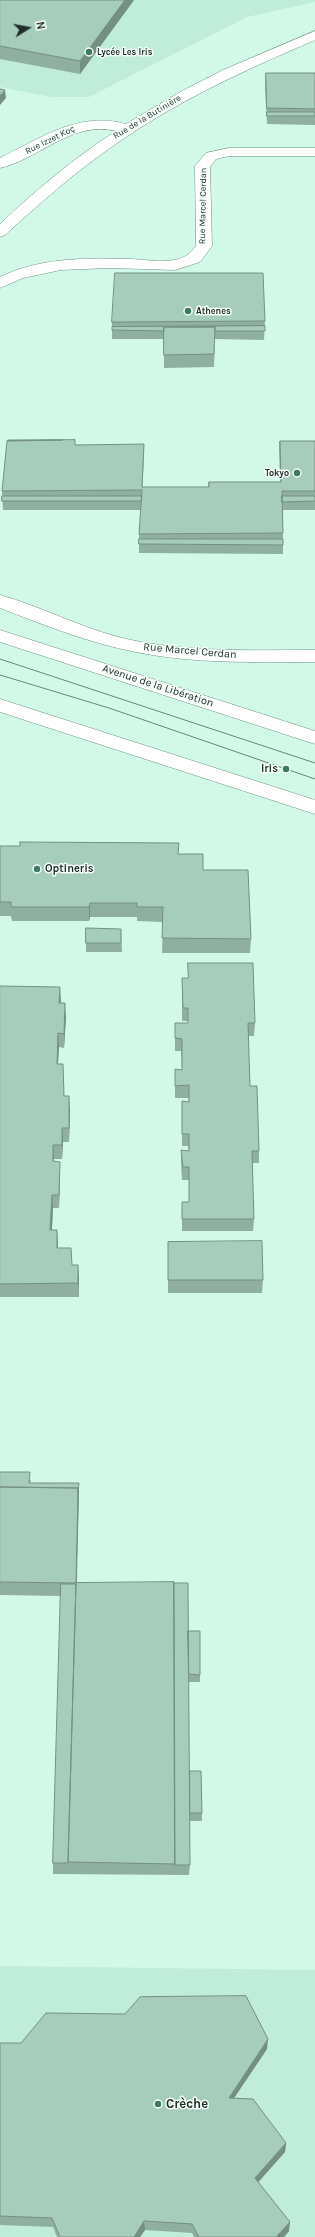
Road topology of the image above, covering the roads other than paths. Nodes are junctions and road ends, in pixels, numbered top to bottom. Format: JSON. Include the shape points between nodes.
{"nodes":[{"id":1,"x":315,"y":35,"type":"edge"},
{"id":2,"x":126,"y":129,"type":"junction"},
{"id":3,"x":315,"y":152,"type":"edge"},
{"id":4,"x":0,"y":164,"type":"edge"},
{"id":5,"x":0,"y":232,"type":"edge"},
{"id":6,"x":0,"y":283,"type":"edge"},
{"id":7,"x":0,"y":601,"type":"edge"},
{"id":8,"x":0,"y":636,"type":"edge"},
{"id":9,"x":315,"y":656,"type":"edge"},
{"id":10,"x":0,"y":705,"type":"edge"},
{"id":11,"x":315,"y":738,"type":"edge"},
{"id":12,"x":315,"y":807,"type":"edge"}],
"edges":[{"from":1,"to":2,"type":"street","name":"Rue de la Butinière","via":[[205,84]]},
{"from":2,"to":4,"type":"street","name":"Rue Izzet Koç","via":[[111,124],[88,124]]},
{"from":2,"to":5,"type":"street","name":"Rue de la Butinière","via":[[72,166]]},
{"from":3,"to":6,"type":"street","name":"Rue Marcel Cerdan","via":[[229,152],[211,156],[202,166],[204,246],[194,259],[175,265],[40,267],[12,275]]},
{"from":7,"to":9,"type":"street","name":"Rue Marcel Cerdan","via":[[50,621],[116,642],[156,650],[248,656]]},
{"from":8,"to":11,"type":"street","name":"Avenue de la Libération"},
{"from":10,"to":12,"type":"street"}]}
